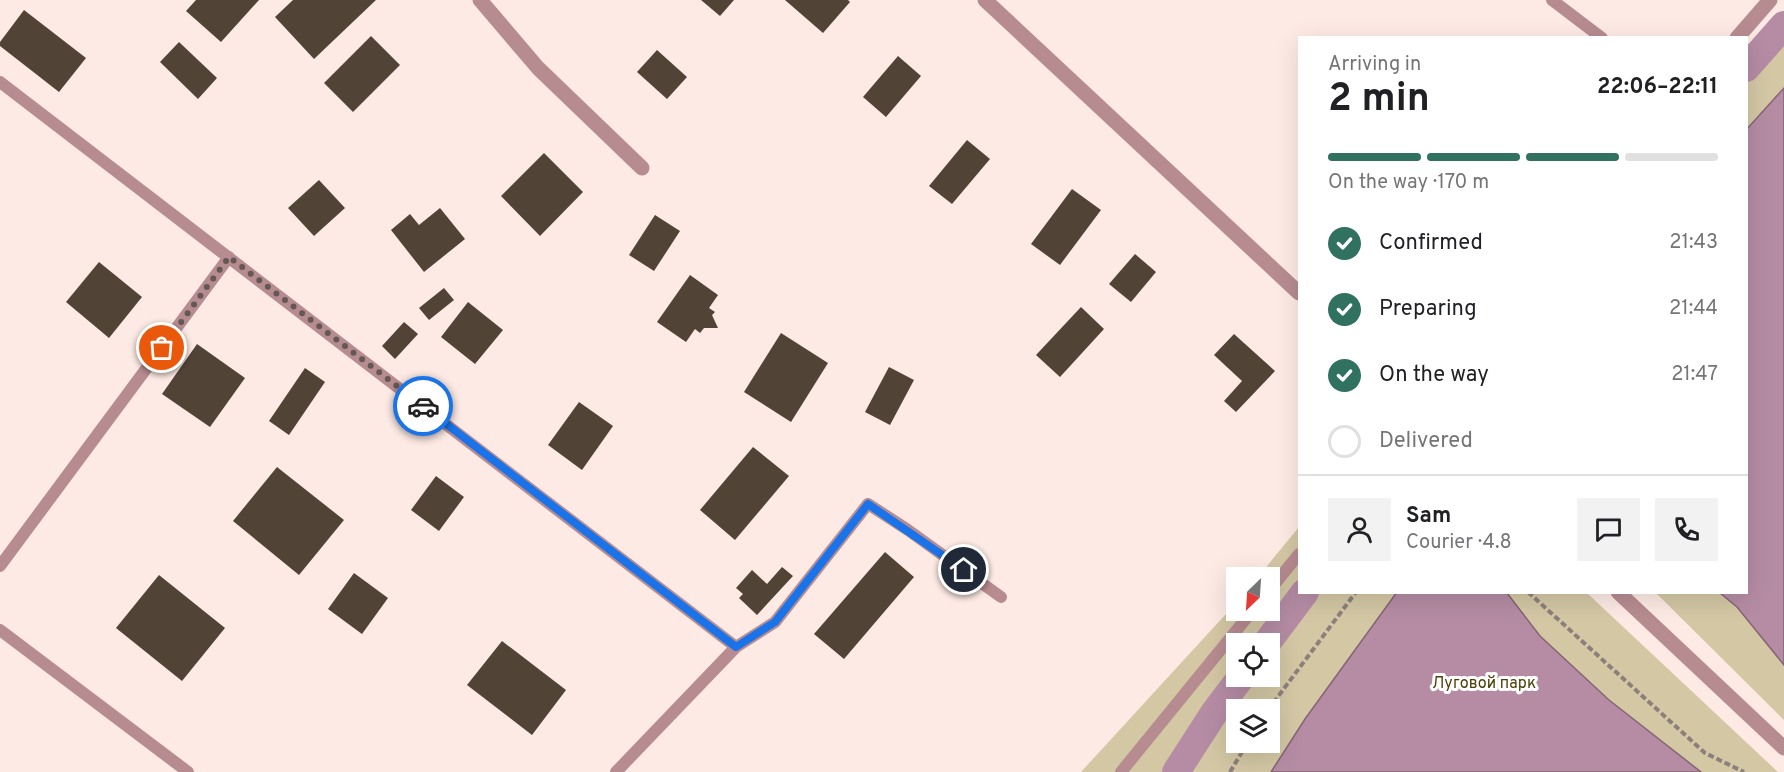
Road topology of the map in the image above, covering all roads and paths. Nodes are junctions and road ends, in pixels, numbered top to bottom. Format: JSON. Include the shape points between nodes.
{"nodes":[{"id":1,"x":480,"y":0,"type":"edge"},
{"id":2,"x":985,"y":0,"type":"edge"},
{"id":3,"x":1552,"y":0,"type":"edge"},
{"id":4,"x":1770,"y":0,"type":"edge"},
{"id":5,"x":1599,"y":36,"type":"edge"},
{"id":6,"x":1739,"y":36,"type":"edge"},
{"id":7,"x":0,"y":82,"type":"edge"},
{"id":8,"x":642,"y":168,"type":"dead end"},
{"id":9,"x":229,"y":257,"type":"junction"},
{"id":10,"x":1298,"y":292,"type":"edge"},
{"id":11,"x":1298,"y":555,"type":"edge"},
{"id":12,"x":0,"y":566,"type":"edge"},
{"id":13,"x":1280,"y":577,"type":"edge"},
{"id":14,"x":1355,"y":594,"type":"edge"},
{"id":15,"x":1530,"y":594,"type":"edge"},
{"id":16,"x":1620,"y":594,"type":"edge"},
{"id":17,"x":1001,"y":597,"type":"dead end"},
{"id":18,"x":1244,"y":621,"type":"edge"},
{"id":19,"x":0,"y":630,"type":"edge"},
{"id":20,"x":736,"y":647,"type":"junction"},
{"id":21,"x":1277,"y":699,"type":"edge"},
{"id":22,"x":1784,"y":748,"type":"edge"},
{"id":23,"x":1241,"y":753,"type":"edge"},
{"id":24,"x":188,"y":772,"type":"edge"},
{"id":25,"x":616,"y":772,"type":"edge"},
{"id":26,"x":1122,"y":772,"type":"edge"},
{"id":27,"x":1230,"y":772,"type":"edge"},
{"id":28,"x":1744,"y":772,"type":"edge"}],
"edges":[{"from":1,"to":8,"type":"street","via":[[538,68]]},
{"from":2,"to":10,"type":"street"},
{"from":3,"to":5,"type":"lane"},
{"from":4,"to":6,"type":"street"},
{"from":7,"to":9,"type":"lane"},
{"from":9,"to":12,"type":"lane"},
{"from":9,"to":20,"type":"lane"},
{"from":11,"to":13,"type":"lane"},
{"from":14,"to":21,"type":"path"},
{"from":15,"to":28,"type":"path","via":[[1705,753]]},
{"from":16,"to":22,"type":"street"},
{"from":17,"to":20,"type":"lane","via":[[868,504],[775,622]]},
{"from":18,"to":26,"type":"lane"},
{"from":19,"to":24,"type":"lane"},
{"from":20,"to":25,"type":"lane"},
{"from":23,"to":27,"type":"path"}]}
